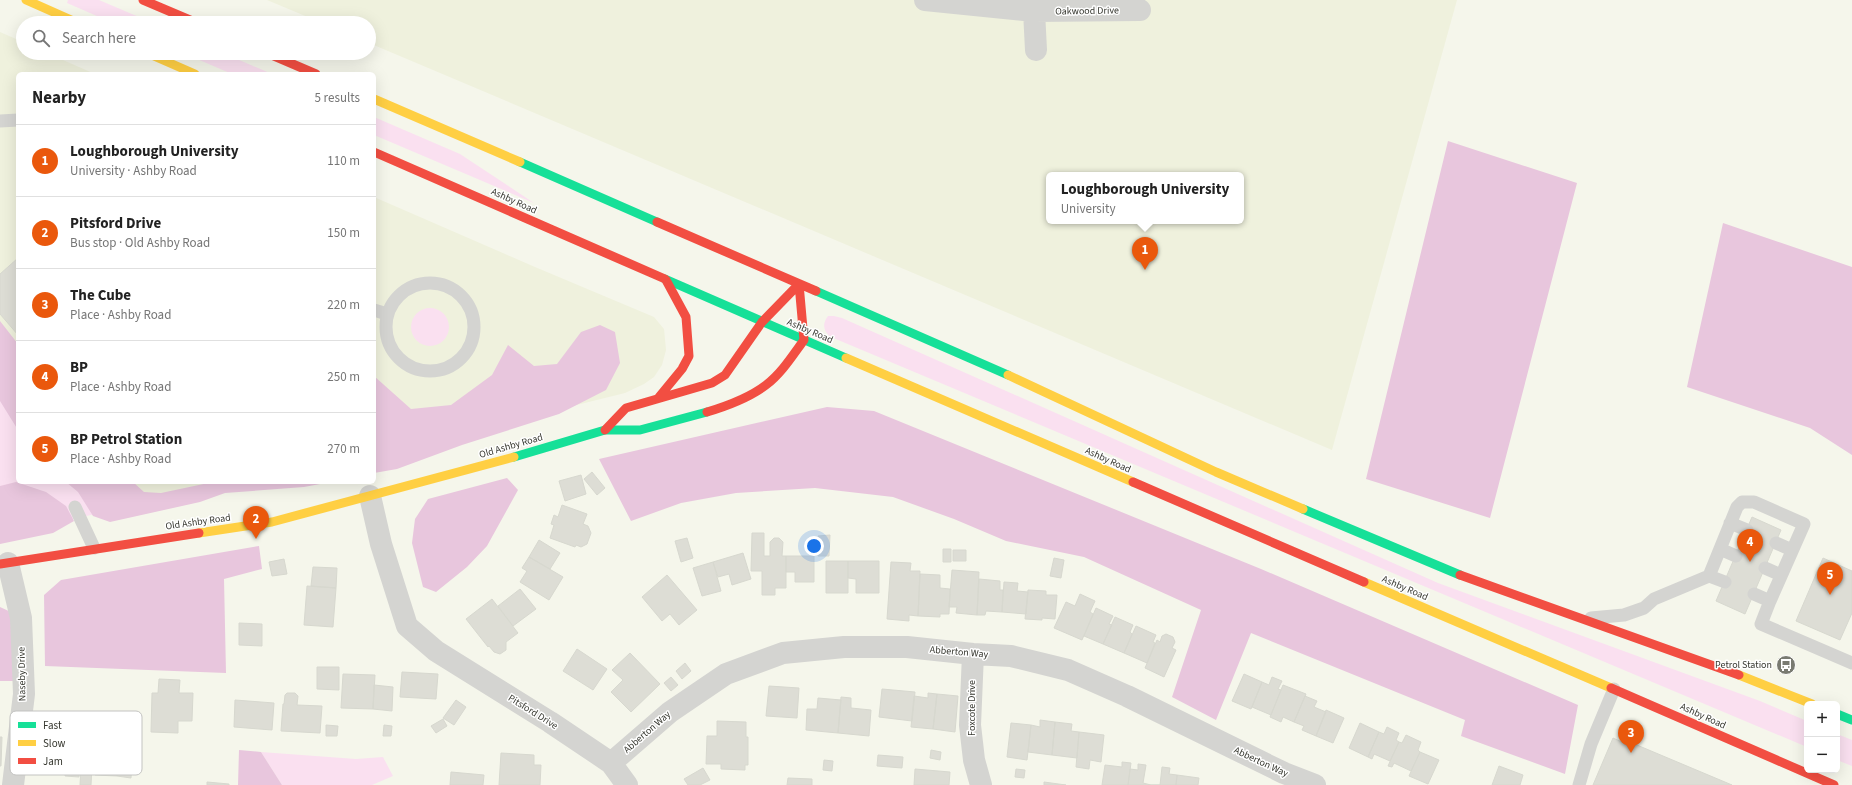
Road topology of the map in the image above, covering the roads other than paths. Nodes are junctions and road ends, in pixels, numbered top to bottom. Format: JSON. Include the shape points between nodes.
{"nodes":[{"id":1,"x":26,"y":0,"type":"edge"},
{"id":2,"x":143,"y":0,"type":"edge"},
{"id":3,"x":925,"y":0,"type":"edge"},
{"id":4,"x":1140,"y":10,"type":"dead end"},
{"id":5,"x":1034,"y":12,"type":"junction"},
{"id":6,"x":62,"y":16,"type":"edge"},
{"id":7,"x":181,"y":16,"type":"edge"},
{"id":8,"x":1036,"y":50,"type":"dead end"},
{"id":9,"x":163,"y":60,"type":"edge"},
{"id":10,"x":283,"y":60,"type":"edge"},
{"id":11,"x":190,"y":72,"type":"edge"},
{"id":12,"x":311,"y":72,"type":"edge"},
{"id":13,"x":376,"y":100,"type":"edge"},
{"id":14,"x":16,"y":120,"type":"edge"},
{"id":15,"x":0,"y":121,"type":"edge"},
{"id":16,"x":376,"y":153,"type":"edge"},
{"id":17,"x":666,"y":280,"type":"junction"},
{"id":18,"x":799,"y":284,"type":"junction"},
{"id":19,"x":376,"y":311,"type":"edge"},
{"id":20,"x":387,"y":314,"type":"junction"},
{"id":21,"x":762,"y":322,"type":"junction"},
{"id":22,"x":804,"y":340,"type":"junction"},
{"id":23,"x":659,"y":397,"type":"junction"},
{"id":24,"x":605,"y":430,"type":"junction"},
{"id":25,"x":370,"y":496,"type":"junction"},
{"id":26,"x":75,"y":507,"type":"dead end"},
{"id":27,"x":1730,"y":523,"type":"junction"},
{"id":28,"x":1747,"y":530,"type":"dead end"},
{"id":29,"x":1776,"y":543,"type":"dead end"},
{"id":30,"x":94,"y":548,"type":"junction"},
{"id":31,"x":1720,"y":549,"type":"junction"},
{"id":32,"x":1792,"y":550,"type":"junction"},
{"id":33,"x":1736,"y":556,"type":"dead end"},
{"id":34,"x":4,"y":564,"type":"edge"},
{"id":35,"x":1765,"y":568,"type":"dead end"},
{"id":36,"x":1781,"y":575,"type":"junction"},
{"id":37,"x":1709,"y":576,"type":"junction"},
{"id":38,"x":1724,"y":582,"type":"dead end"},
{"id":39,"x":1754,"y":594,"type":"dead end"},
{"id":40,"x":1770,"y":601,"type":"junction"},
{"id":41,"x":1586,"y":618,"type":"junction"},
{"id":42,"x":972,"y":654,"type":"junction"},
{"id":43,"x":1852,"y":663,"type":"edge"},
{"id":44,"x":1614,"y":689,"type":"junction"},
{"id":45,"x":1805,"y":701,"type":"edge"},
{"id":46,"x":22,"y":711,"type":"edge"},
{"id":47,"x":1840,"y":715,"type":"edge"},
{"id":48,"x":1852,"y":720,"type":"edge"},
{"id":49,"x":611,"y":763,"type":"junction"},
{"id":50,"x":14,"y":775,"type":"edge"},
{"id":51,"x":13,"y":785,"type":"edge"},
{"id":52,"x":627,"y":785,"type":"edge"},
{"id":53,"x":981,"y":785,"type":"edge"},
{"id":54,"x":1315,"y":785,"type":"edge"},
{"id":55,"x":1580,"y":785,"type":"edge"},
{"id":56,"x":1834,"y":785,"type":"edge"}],
"edges":[{"from":1,"to":6,"type":"main road"},
{"from":2,"to":7,"type":"main road"},
{"from":3,"to":5,"type":"street","name":"Oakwood Drive"},
{"from":4,"to":5,"type":"street","name":"Oakwood Drive"},
{"from":5,"to":8,"type":"street"},
{"from":9,"to":11,"type":"main road"},
{"from":10,"to":12,"type":"main road"},
{"from":13,"to":18,"type":"main road"},
{"from":14,"to":15,"type":"lane"},
{"from":16,"to":17,"type":"main road","name":"Ashby Road"},
{"from":17,"to":21,"type":"main road","name":"Ashby Road"},
{"from":17,"to":23,"type":"main road","via":[[686,317],[689,356],[682,369]]},
{"from":18,"to":21,"type":"main road","name":"Old Ashby Road"},
{"from":18,"to":22,"type":"main road"},
{"from":18,"to":41,"type":"main road","via":[[973,359],[1216,472],[1424,561]]},
{"from":19,"to":20,"type":"lane"},
{"from":20,"to":20,"type":"lane","via":[[390,347],[402,362],[420,370],[439,370],[453,365],[464,356],[473,338],[475,329],[471,310],[460,294],[443,284],[424,282],[406,290],[392,304]]},
{"from":21,"to":22,"type":"main road","name":"Ashby Road"},
{"from":21,"to":23,"type":"main road","name":"Old Ashby Road","via":[[725,375],[712,383]]},
{"from":22,"to":24,"type":"main road","name":"Old Ashby Road","via":[[766,385],[730,405],[640,430]]},
{"from":22,"to":44,"type":"main road","name":"Ashby Road"},
{"from":23,"to":24,"type":"main road","name":"Old Ashby Road","via":[[626,408]]},
{"from":24,"to":25,"type":"main road","name":"Old Ashby Road","via":[[471,470]]},
{"from":25,"to":30,"type":"main road","name":"Old Ashby Road","via":[[272,522]]},
{"from":25,"to":49,"type":"street","name":"Pitsford Drive","via":[[381,544],[407,626],[436,651]]},
{"from":26,"to":30,"type":"lane"},
{"from":27,"to":28,"type":"lane"},
{"from":27,"to":31,"type":"lane"},
{"from":27,"to":32,"type":"lane","via":[[1742,502],[1754,502],[1804,524]]},
{"from":29,"to":32,"type":"lane"},
{"from":30,"to":34,"type":"main road","name":"Old Ashby Road"},
{"from":31,"to":33,"type":"lane"},
{"from":31,"to":37,"type":"lane"},
{"from":32,"to":36,"type":"lane"},
{"from":34,"to":46,"type":"street","name":"Naseby Drive","via":[[21,618],[24,680]]},
{"from":35,"to":36,"type":"lane"},
{"from":36,"to":40,"type":"lane"},
{"from":37,"to":38,"type":"lane"},
{"from":37,"to":41,"type":"lane","via":[[1654,599],[1644,608],[1624,615]]},
{"from":39,"to":40,"type":"lane"},
{"from":40,"to":43,"type":"lane","via":[[1761,624]]},
{"from":41,"to":45,"type":"main road"},
{"from":42,"to":49,"type":"street","name":"Abberton Way","via":[[907,647],[844,647],[783,653],[726,674],[670,712]]},
{"from":42,"to":53,"type":"street","name":"Foxcote Drive","via":[[970,724],[974,760]]},
{"from":42,"to":54,"type":"street","name":"Abberton Way","via":[[1011,656],[1068,670],[1127,696],[1284,774]]},
{"from":44,"to":55,"type":"lane","via":[[1591,744]]},
{"from":44,"to":56,"type":"main road","name":"Ashby Road"},
{"from":47,"to":48,"type":"main road"},
{"from":49,"to":52,"type":"street","name":"Pitsford Drive"},
{"from":50,"to":51,"type":"street","name":"Naseby Drive"}]}
